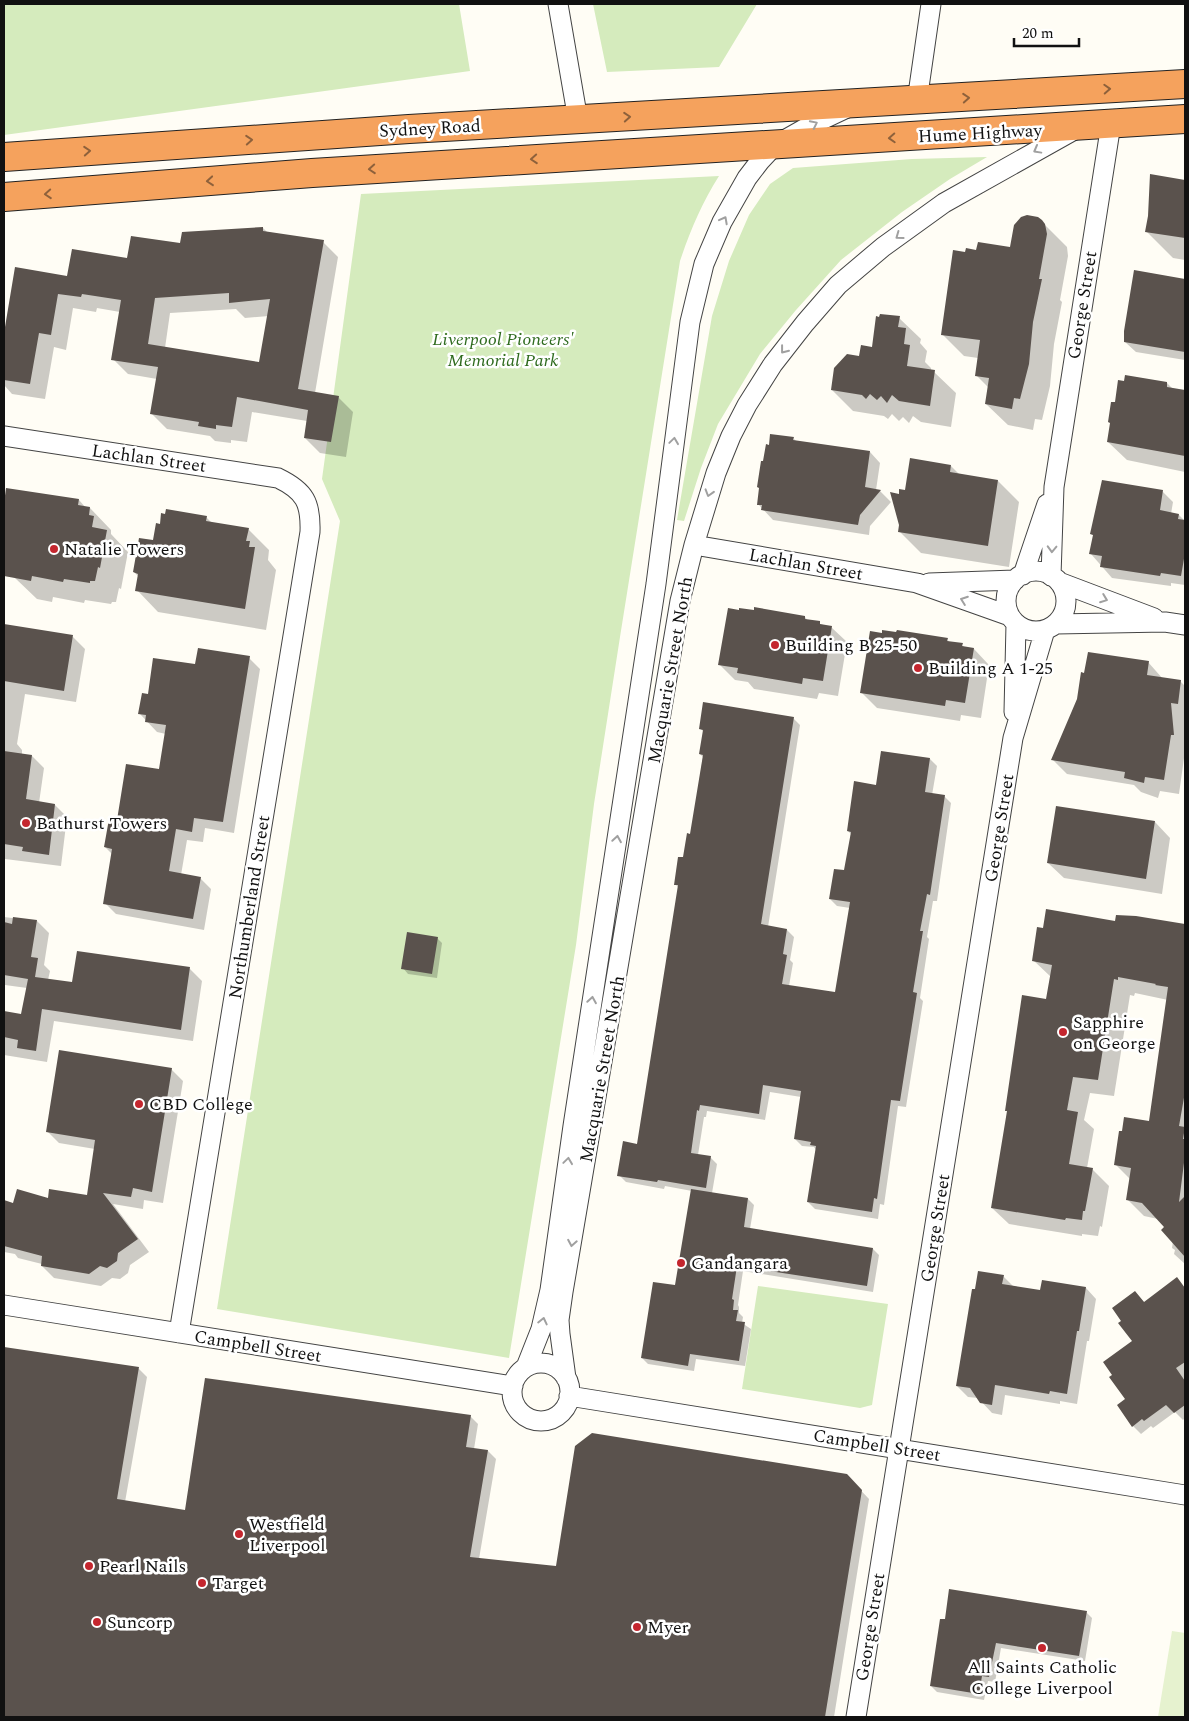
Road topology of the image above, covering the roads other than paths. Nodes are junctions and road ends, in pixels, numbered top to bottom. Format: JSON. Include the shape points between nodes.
{"nodes":[{"id":1,"x":558,"y":4,"type":"edge"},
{"id":2,"x":931,"y":4,"type":"edge"},
{"id":3,"x":1185,"y":84,"type":"edge"},
{"id":4,"x":917,"y":101,"type":"junction"},
{"id":5,"x":856,"y":104,"type":"junction"},
{"id":6,"x":1185,"y":119,"type":"edge"},
{"id":7,"x":578,"y":120,"type":"junction"},
{"id":8,"x":1111,"y":124,"type":"junction"},
{"id":9,"x":1079,"y":127,"type":"junction"},
{"id":10,"x":774,"y":146,"type":"junction"},
{"id":11,"x":582,"y":156,"type":"junction"},
{"id":12,"x":4,"y":157,"type":"edge"},
{"id":13,"x":4,"y":197,"type":"edge"},
{"id":14,"x":4,"y":436,"type":"edge"},
{"id":15,"x":293,"y":485,"type":"joint"},
{"id":16,"x":1054,"y":487,"type":"junction"},
{"id":17,"x":694,"y":545,"type":"junction"},
{"id":18,"x":1019,"y":578,"type":"junction"},
{"id":19,"x":1055,"y":579,"type":"junction"},
{"id":20,"x":918,"y":583,"type":"junction"},
{"id":21,"x":1013,"y":620,"type":"junction"},
{"id":22,"x":1165,"y":622,"type":"junction"},
{"id":23,"x":1185,"y":626,"type":"edge"},
{"id":24,"x":1050,"y":627,"type":"junction"},
{"id":25,"x":1013,"y":738,"type":"junction"},
{"id":26,"x":4,"y":1305,"type":"edge"},
{"id":27,"x":178,"y":1333,"type":"junction"},
{"id":28,"x":526,"y":1367,"type":"junction"},
{"id":29,"x":513,"y":1386,"type":"junction"},
{"id":30,"x":568,"y":1387,"type":"junction"},
{"id":31,"x":899,"y":1448,"type":"junction"},
{"id":32,"x":1185,"y":1495,"type":"edge"},
{"id":33,"x":856,"y":1717,"type":"edge"}],
"edges":[{"from":1,"to":7,"type":"street"},
{"from":2,"to":4,"type":"street"},
{"from":4,"to":3,"type":"highway","name":"Hume Highway","one_way":true},
{"from":4,"to":5,"type":"highway","name":"Hume Highway"},
{"from":7,"to":5,"type":"highway","name":"Sydney Road","one_way":true},
{"from":10,"to":5,"type":"street","name":"Macquarie Street North","one_way":true},
{"from":6,"to":8,"type":"highway","name":"Hume Highway"},
{"from":7,"to":11,"type":"highway"},
{"from":12,"to":7,"type":"highway","name":"Sydney Road","one_way":true},
{"from":8,"to":9,"type":"highway","name":"Hume Highway"},
{"from":8,"to":16,"type":"street","name":"George Street"},
{"from":9,"to":10,"type":"highway","name":"Hume Highway","one_way":true},
{"from":9,"to":17,"type":"street","name":"Macquarie Street North","one_way":true,"via":[[944,203],[883,247],[838,285],[773,364],[747,405],[716,473]]},
{"from":10,"to":11,"type":"highway","name":"Sydney Road"},
{"from":28,"to":10,"type":"street","name":"Macquarie Street North","one_way":true,"via":[[541,1330],[550,1290],[656,584],[690,322],[704,264],[722,222],[747,178]]},
{"from":11,"to":13,"type":"highway","name":"Sydney Road","one_way":true},
{"from":14,"to":15,"type":"street","name":"Lachlan Street","via":[[261,474]]},
{"from":15,"to":27,"type":"street","name":"Northumberland Street","via":[[304,498],[310,514],[310,532]]},
{"from":16,"to":18,"type":"street","name":"George Street"},
{"from":16,"to":19,"type":"street","name":"George Street","one_way":true},
{"from":17,"to":20,"type":"street","name":"Lachlan Street"},
{"from":17,"to":30,"type":"street","name":"Macquarie Street North","one_way":true,"via":[[680,601],[563,1292],[560,1334]]},
{"from":18,"to":19,"type":"street","via":[[1032,572],[1042,572]]},
{"from":18,"to":20,"type":"street","name":"Lachlan Street"},
{"from":18,"to":21,"type":"street","via":[[1006,597]]},
{"from":19,"to":22,"type":"street","one_way":true},
{"from":19,"to":24,"type":"street","via":[[1064,589],[1065,608],[1062,617]]},
{"from":21,"to":20,"type":"street","name":"Lachlan Street","one_way":true},
{"from":21,"to":24,"type":"street","via":[[1025,629],[1035,631]]},
{"from":21,"to":25,"type":"street","name":"George Street"},
{"from":22,"to":23,"type":"street"},
{"from":22,"to":24,"type":"street"},
{"from":24,"to":25,"type":"street","name":"George Street"},
{"from":25,"to":31,"type":"street","name":"George Street"},
{"from":26,"to":27,"type":"street","name":"Campbell Street"},
{"from":27,"to":29,"type":"street","name":"Campbell Street"},
{"from":28,"to":29,"type":"street","via":[[515,1378]]},
{"from":28,"to":30,"type":"street","name":"Campbell Street","via":[[544,1363],[553,1365],[560,1370]]},
{"from":29,"to":30,"type":"street","via":[[512,1395],[520,1411],[535,1420],[554,1418],[561,1412],[567,1404]]},
{"from":30,"to":31,"type":"street","name":"Campbell Street"},
{"from":31,"to":32,"type":"street","name":"Campbell Street"},
{"from":31,"to":33,"type":"street","name":"George Street"}]}
